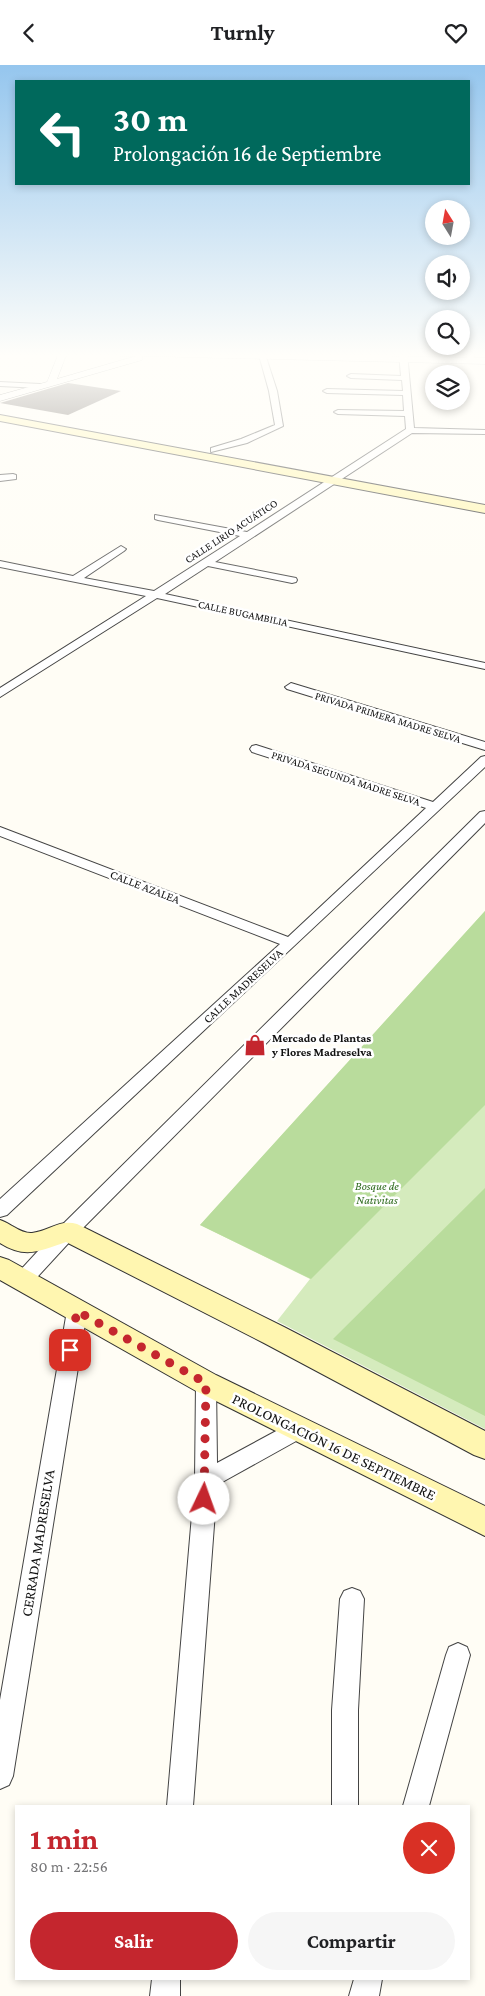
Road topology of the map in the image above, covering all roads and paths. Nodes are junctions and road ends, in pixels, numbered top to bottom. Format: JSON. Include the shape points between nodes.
{"nodes":[{"id":1,"x":139,"y":443,"type":"edge"},
{"id":2,"x":176,"y":443,"type":"edge"},
{"id":3,"x":237,"y":443,"type":"edge"},
{"id":4,"x":389,"y":443,"type":"edge"},
{"id":5,"x":214,"y":450,"type":"junction"},
{"id":6,"x":13,"y":477,"type":"dead end"},
{"id":7,"x":335,"y":477,"type":"junction"},
{"id":8,"x":0,"y":478,"type":"edge"},
{"id":9,"x":485,"y":500,"type":"edge"},
{"id":10,"x":485,"y":509,"type":"edge"},
{"id":11,"x":158,"y":517,"type":"dead end"},
{"id":12,"x":249,"y":535,"type":"junction"},
{"id":13,"x":121,"y":549,"type":"dead end"},
{"id":14,"x":206,"y":563,"type":"junction"},
{"id":15,"x":0,"y":564,"type":"edge"},
{"id":16,"x":75,"y":579,"type":"junction"},
{"id":17,"x":292,"y":580,"type":"dead end"},
{"id":18,"x":156,"y":595,"type":"junction"},
{"id":19,"x":483,"y":663,"type":"edge"},
{"id":20,"x":290,"y":687,"type":"dead end"},
{"id":21,"x":0,"y":693,"type":"edge"},
{"id":22,"x":485,"y":746,"type":"edge"},
{"id":23,"x":256,"y":749,"type":"dead end"},
{"id":24,"x":485,"y":760,"type":"edge"},
{"id":25,"x":436,"y":807,"type":"junction"},
{"id":26,"x":485,"y":815,"type":"edge"},
{"id":27,"x":0,"y":831,"type":"edge"},
{"id":28,"x":290,"y":943,"type":"junction"},
{"id":29,"x":0,"y":1210,"type":"edge"},
{"id":30,"x":0,"y":1230,"type":"edge"},
{"id":31,"x":68,"y":1231,"type":"junction"},
{"id":32,"x":11,"y":1274,"type":"edge"},
{"id":33,"x":77,"y":1311,"type":"junction"},
{"id":34,"x":206,"y":1383,"type":"junction"},
{"id":35,"x":299,"y":1429,"type":"junction"},
{"id":36,"x":485,"y":1446,"type":"edge"},
{"id":37,"x":206,"y":1480,"type":"junction"},
{"id":38,"x":485,"y":1522,"type":"edge"},
{"id":39,"x":352,"y":1599,"type":"dead end"},
{"id":40,"x":458,"y":1655,"type":"dead end"},
{"id":41,"x":0,"y":1776,"type":"edge"},
{"id":42,"x":180,"y":1805,"type":"edge"},
{"id":43,"x":345,"y":1805,"type":"edge"},
{"id":44,"x":416,"y":1805,"type":"edge"},
{"id":45,"x":166,"y":1980,"type":"edge"},
{"id":46,"x":368,"y":1980,"type":"edge"},
{"id":47,"x":165,"y":1996,"type":"edge"},
{"id":48,"x":364,"y":1996,"type":"edge"}],
"edges":[{"from":1,"to":7,"type":"main road"},
{"from":2,"to":5,"type":"main road"},
{"from":3,"to":5,"type":"street"},
{"from":4,"to":7,"type":"street","name":"CALLE LIRIO ACUÁTICO"},
{"from":5,"to":7,"type":"main road"},
{"from":6,"to":8,"type":"street"},
{"from":7,"to":9,"type":"main road"},
{"from":7,"to":10,"type":"main road"},
{"from":7,"to":12,"type":"street","name":"CALLE LIRIO ACUÁTICO"},
{"from":11,"to":12,"type":"street"},
{"from":12,"to":14,"type":"street","name":"CALLE LIRIO ACUÁTICO"},
{"from":13,"to":16,"type":"street"},
{"from":14,"to":17,"type":"street"},
{"from":14,"to":18,"type":"street","name":"CALLE LIRIO ACUÁTICO"},
{"from":15,"to":16,"type":"street","name":"CALLE BUGAMBILIA"},
{"from":16,"to":18,"type":"street","name":"CALLE BUGAMBILIA"},
{"from":18,"to":19,"type":"street","name":"CALLE BUGAMBILIA"},
{"from":18,"to":21,"type":"street","name":"CALLE LIRIO ACUÁTICO"},
{"from":20,"to":22,"type":"street","name":"PRIVADA PRIMERA MADRE SELVA"},
{"from":23,"to":25,"type":"street","name":"PRIVADA SEGUNDA MADRE SELVA"},
{"from":24,"to":25,"type":"street","name":"CALLE MADRESELVA"},
{"from":25,"to":28,"type":"street","name":"CALLE MADRESELVA"},
{"from":26,"to":31,"type":"street"},
{"from":27,"to":28,"type":"street","name":"CALLE AZALEA"},
{"from":28,"to":29,"type":"street","name":"CALLE MADRESELVA"},
{"from":30,"to":31,"type":"main road","via":[[19,1243],[33,1243]]},
{"from":31,"to":32,"type":"street"},
{"from":31,"to":36,"type":"main road"},
{"from":32,"to":33,"type":"main road","name":"PROLONGACIÓN 16 DE SEPTIEMBRE"},
{"from":33,"to":34,"type":"main road","name":"PROLONGACIÓN 16 DE SEPTIEMBRE"},
{"from":33,"to":41,"type":"street","name":"CERRADA MADRESELVA"},
{"from":34,"to":35,"type":"main road","name":"PROLONGACIÓN 16 DE SEPTIEMBRE"},
{"from":34,"to":37,"type":"street"},
{"from":35,"to":37,"type":"street"},
{"from":35,"to":38,"type":"main road","name":"PROLONGACIÓN 16 DE SEPTIEMBRE"},
{"from":37,"to":42,"type":"street"},
{"from":39,"to":43,"type":"street"},
{"from":40,"to":44,"type":"street"},
{"from":45,"to":47,"type":"street"},
{"from":46,"to":48,"type":"street"}]}
